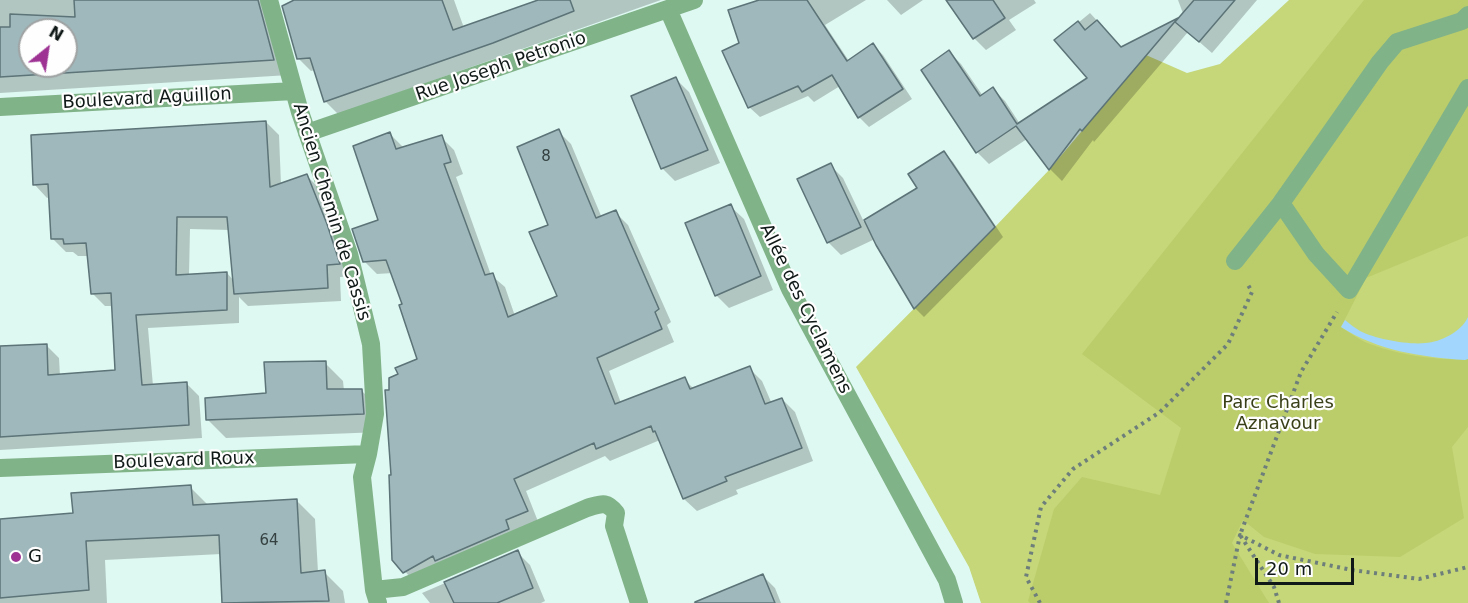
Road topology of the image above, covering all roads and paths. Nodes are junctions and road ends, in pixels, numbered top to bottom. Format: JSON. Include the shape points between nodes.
{"nodes":[{"id":1,"x":269,"y":0,"type":"edge"},
{"id":2,"x":694,"y":0,"type":"edge"},
{"id":3,"x":668,"y":9,"type":"junction"},
{"id":4,"x":1468,"y":15,"type":"edge"},
{"id":5,"x":1468,"y":88,"type":"edge"},
{"id":6,"x":294,"y":91,"type":"junction"},
{"id":7,"x":0,"y":107,"type":"edge"},
{"id":8,"x":307,"y":133,"type":"junction"},
{"id":9,"x":1281,"y":203,"type":"junction"},
{"id":10,"x":1235,"y":261,"type":"joint"},
{"id":11,"x":1349,"y":290,"type":"junction"},
{"id":12,"x":368,"y":454,"type":"junction"},
{"id":13,"x":0,"y":468,"type":"edge"},
{"id":14,"x":1240,"y":535,"type":"junction"},
{"id":15,"x":1468,"y":567,"type":"edge"},
{"id":16,"x":376,"y":597,"type":"edge"},
{"id":17,"x":639,"y":603,"type":"edge"},
{"id":18,"x":954,"y":603,"type":"edge"},
{"id":19,"x":1040,"y":603,"type":"edge"},
{"id":20,"x":1226,"y":603,"type":"edge"},
{"id":21,"x":1279,"y":603,"type":"edge"}],
"edges":[{"from":1,"to":6,"type":"street","name":"Ancien Chemin de Cassis"},
{"from":2,"to":3,"type":"street","name":"Rue Joseph Petronio"},
{"from":3,"to":8,"type":"street","name":"Rue Joseph Petronio"},
{"from":3,"to":18,"type":"street","name":"Allée des Cyclamens","via":[[790,289],[946,580]]},
{"from":4,"to":9,"type":"street","via":[[1462,21],[1397,42]]},
{"from":5,"to":11,"type":"street"},
{"from":6,"to":7,"type":"street","name":"Boulevard Aguillon"},
{"from":6,"to":8,"type":"street","name":"Ancien Chemin de Cassis"},
{"from":8,"to":12,"type":"street","name":"Ancien Chemin de Cassis","via":[[349,255],[371,344],[375,414]]},
{"from":9,"to":10,"type":"street"},
{"from":9,"to":11,"type":"street","via":[[1316,254]]},
{"from":10,"to":19,"type":"path","via":[[1252,292],[1228,344],[1160,412],[1073,469],[1041,507],[1026,578]]},
{"from":11,"to":14,"type":"path","via":[[1301,372]]},
{"from":12,"to":13,"type":"street","name":"Boulevard Roux"},
{"from":12,"to":16,"type":"street","name":"Ancien Chemin de Cassis","via":[[362,477]]},
{"from":14,"to":15,"type":"path","via":[[1279,555],[1352,570],[1419,579]]},
{"from":14,"to":20,"type":"path"},
{"from":14,"to":21,"type":"path","via":[[1274,587]]},
{"from":16,"to":17,"type":"street","via":[[603,503],[611,505],[616,513],[614,526]]}]}
